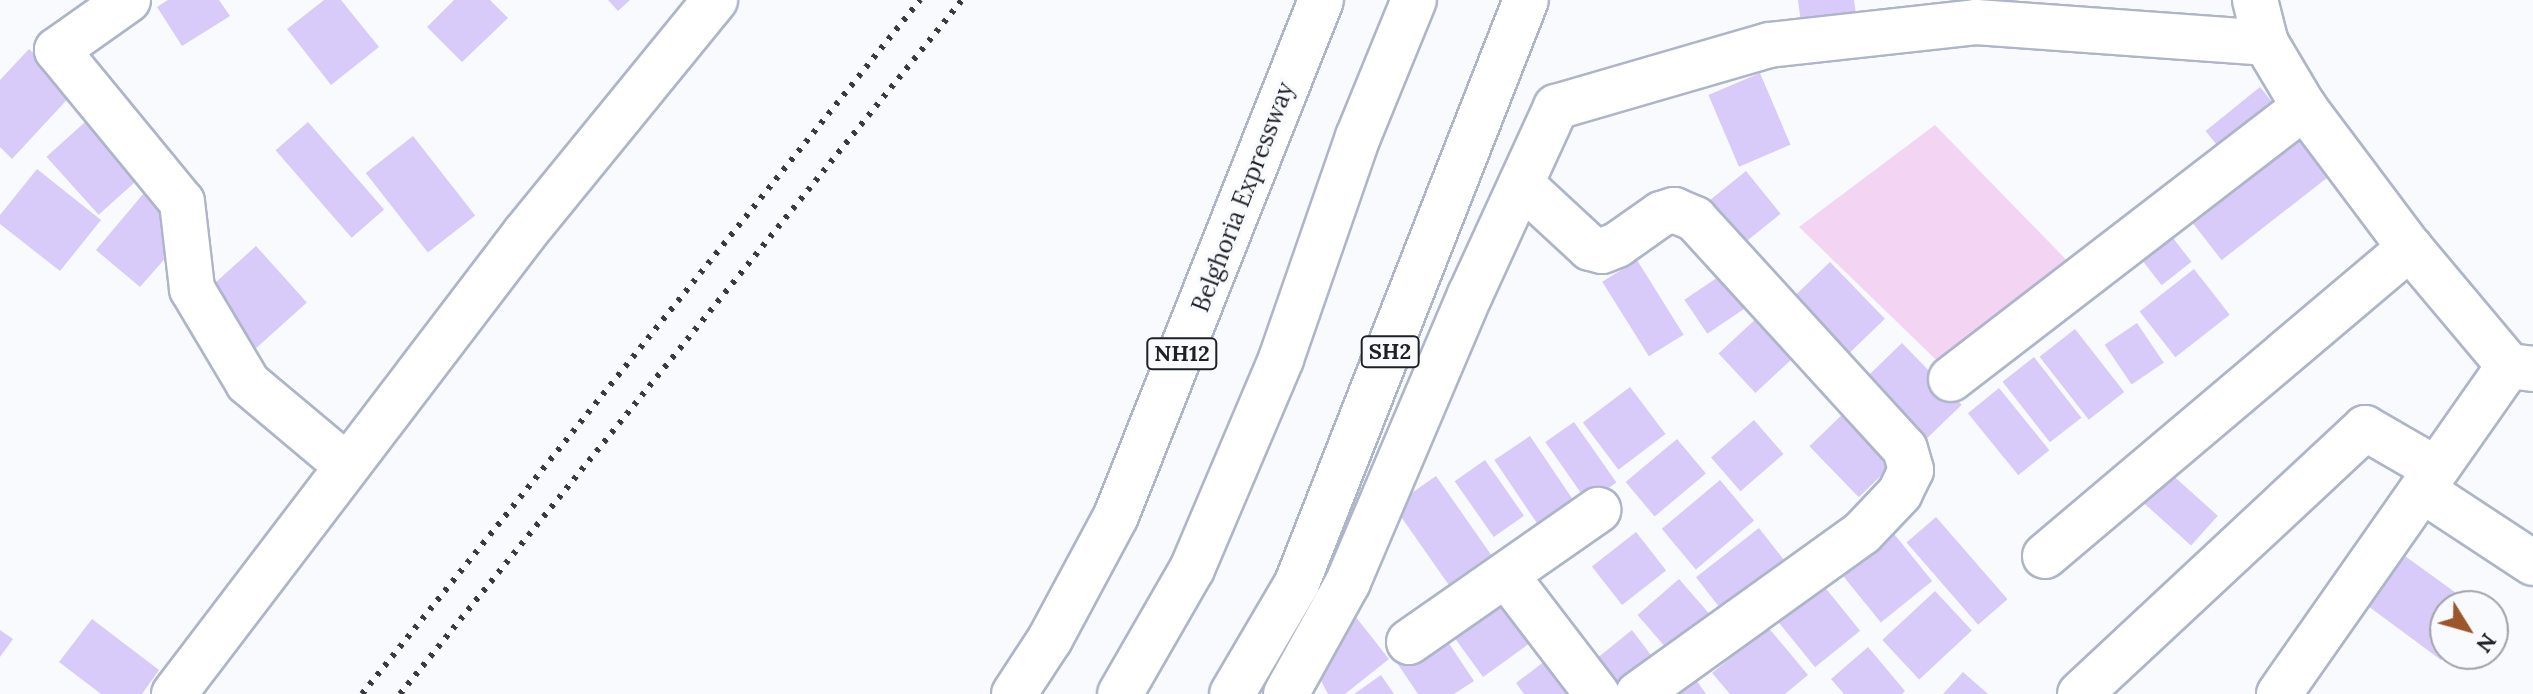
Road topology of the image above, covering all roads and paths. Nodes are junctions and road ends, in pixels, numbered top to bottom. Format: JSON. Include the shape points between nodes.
{"nodes":[{"id":1,"x":128,"y":0,"type":"edge"},
{"id":2,"x":715,"y":0,"type":"edge"},
{"id":3,"x":1321,"y":0,"type":"edge"},
{"id":4,"x":1414,"y":0,"type":"edge"},
{"id":5,"x":1526,"y":0,"type":"edge"},
{"id":6,"x":2255,"y":0,"type":"edge"},
{"id":7,"x":2266,"y":43,"type":"junction"},
{"id":8,"x":2304,"y":107,"type":"junction"},
{"id":9,"x":1521,"y":184,"type":"junction"},
{"id":10,"x":2410,"y":248,"type":"junction"},
{"id":11,"x":2521,"y":368,"type":"edge"},
{"id":12,"x":1951,"y":379,"type":"dead end"},
{"id":13,"x":347,"y":466,"type":"junction"},
{"id":14,"x":2429,"y":480,"type":"junction"},
{"id":15,"x":1598,"y":510,"type":"dead end"},
{"id":16,"x":2045,"y":556,"type":"dead end"},
{"id":17,"x":2533,"y":563,"type":"edge"},
{"id":18,"x":1506,"y":575,"type":"junction"},
{"id":19,"x":1409,"y":642,"type":"dead end"},
{"id":20,"x":174,"y":694,"type":"edge"},
{"id":21,"x":1014,"y":694,"type":"edge"},
{"id":22,"x":1120,"y":694,"type":"edge"},
{"id":23,"x":1232,"y":694,"type":"edge"},
{"id":24,"x":1286,"y":694,"type":"edge"},
{"id":25,"x":1597,"y":694,"type":"edge"},
{"id":26,"x":1638,"y":694,"type":"edge"},
{"id":27,"x":2080,"y":694,"type":"edge"},
{"id":28,"x":2279,"y":694,"type":"edge"}],
"edges":[{"from":1,"to":13,"type":"main road","via":[[57,50],[182,202],[192,289],[248,383]]},
{"from":2,"to":13,"type":"main road","via":[[525,233]]},
{"from":3,"to":21,"type":"main road","name":"Belghoria Expressway","number":"NH12","via":[[1116,516]]},
{"from":4,"to":22,"type":"main road","via":[[1358,137],[1281,359],[1192,569]]},
{"from":5,"to":23,"type":"main road","number":"SH2","via":[[1297,583]]},
{"from":6,"to":7,"type":"main road"},
{"from":7,"to":8,"type":"main road"},
{"from":7,"to":9,"type":"main road","via":[[1976,22],[1769,45],[1556,107]]},
{"from":8,"to":10,"type":"main road"},
{"from":8,"to":12,"type":"main road"},
{"from":9,"to":24,"type":"main road","via":[[1348,582]]},
{"from":9,"to":26,"type":"main road","via":[[1590,248],[1602,251],[1661,214],[1683,211],[1695,219],[1905,449],[1911,470],[1900,493],[1862,533]]},
{"from":10,"to":11,"type":"main road"},
{"from":10,"to":16,"type":"main road"},
{"from":11,"to":14,"type":"main road"},
{"from":13,"to":20,"type":"main road"},
{"from":14,"to":17,"type":"main road"},
{"from":14,"to":27,"type":"main road","via":[[2365,428]]},
{"from":14,"to":28,"type":"main road"},
{"from":15,"to":18,"type":"main road"},
{"from":18,"to":19,"type":"main road"},
{"from":18,"to":25,"type":"main road"}]}
